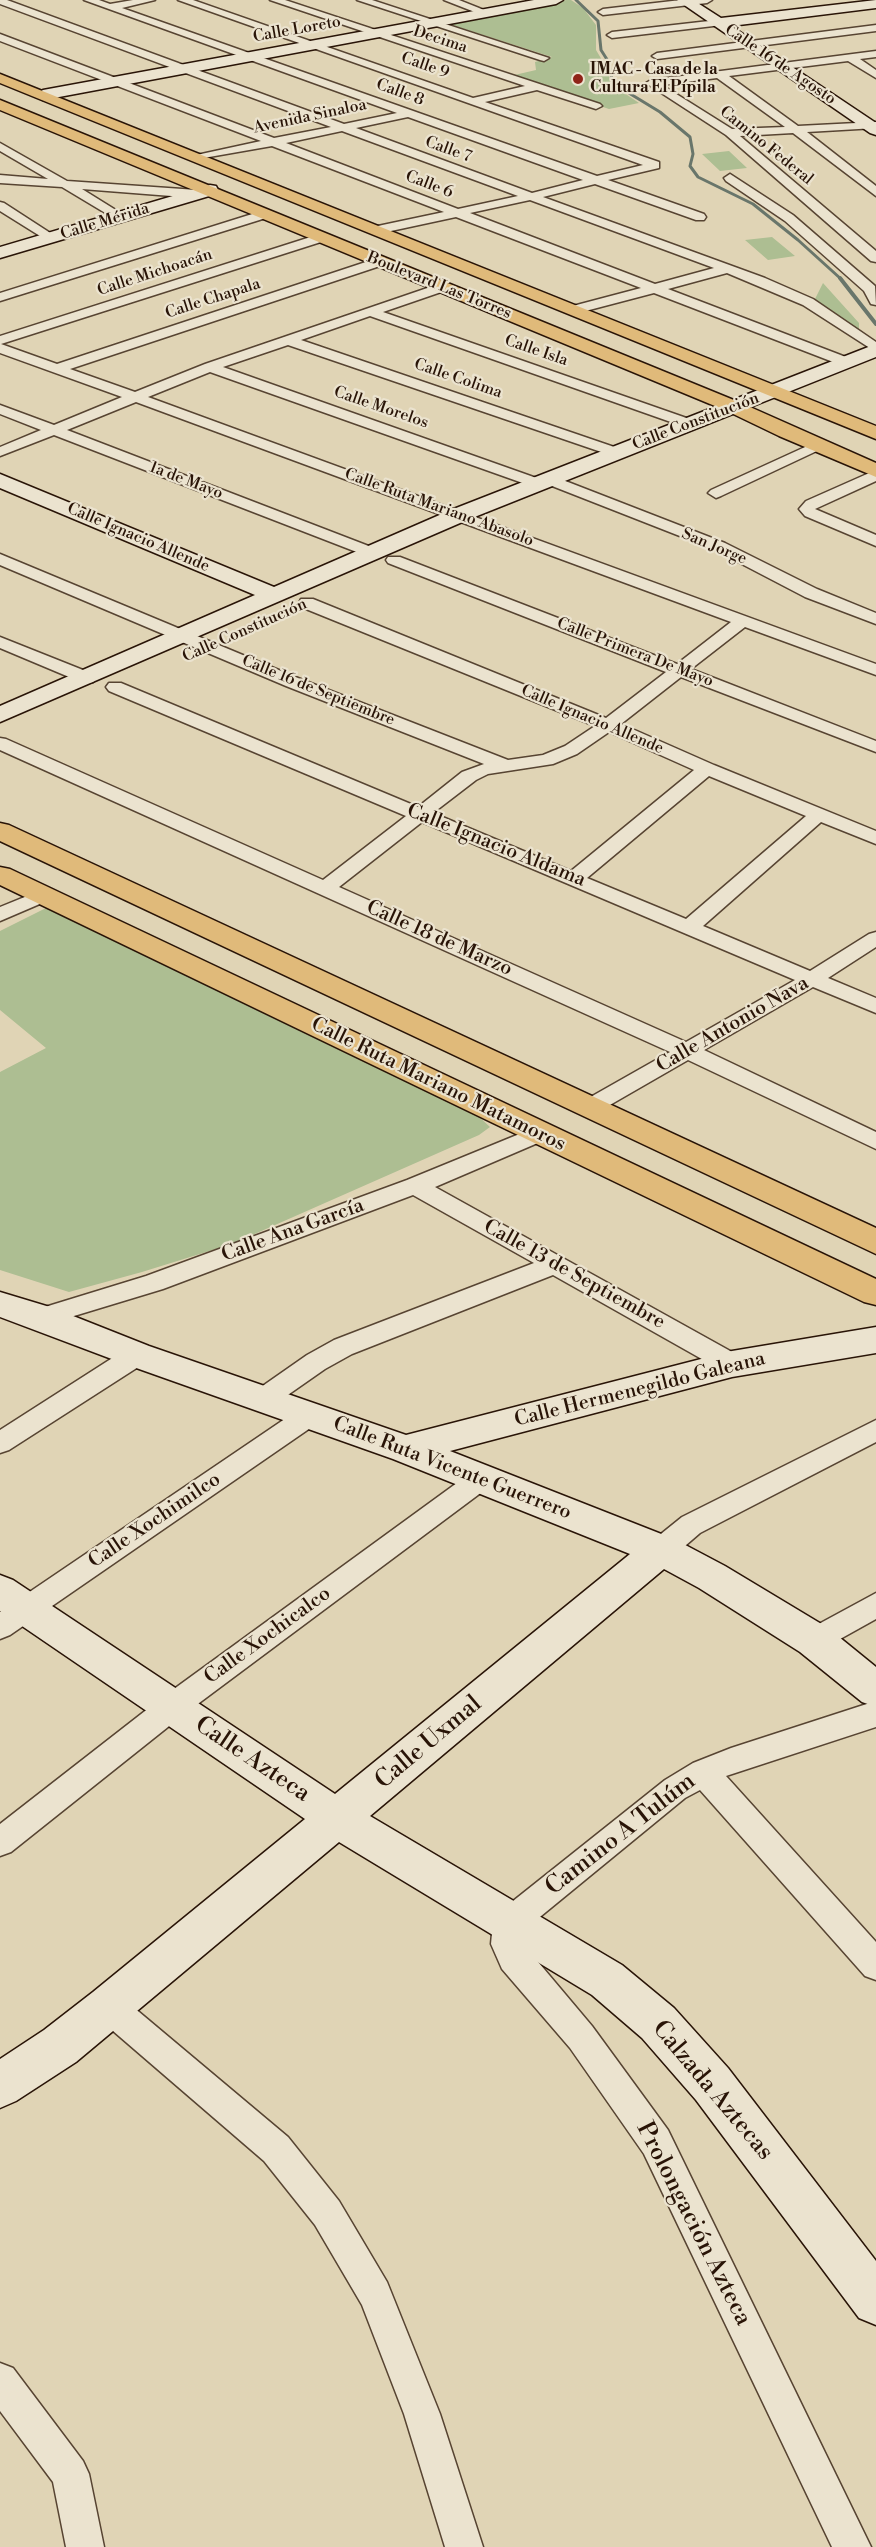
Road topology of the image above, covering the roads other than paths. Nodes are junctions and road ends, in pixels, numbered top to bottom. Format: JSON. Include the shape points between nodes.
{"nodes":[{"id":1,"x":150,"y":0,"type":"edge"},
{"id":2,"x":183,"y":0,"type":"edge"},
{"id":3,"x":275,"y":0,"type":"edge"},
{"id":4,"x":362,"y":0,"type":"edge"},
{"id":5,"x":449,"y":0,"type":"edge"},
{"id":6,"x":706,"y":0,"type":"edge"},
{"id":7,"x":0,"y":1,"type":"edge"},
{"id":8,"x":545,"y":1,"type":"edge"},
{"id":9,"x":686,"y":1,"type":"edge"},
{"id":10,"x":876,"y":4,"type":"edge"},
{"id":11,"x":89,"y":5,"type":"edge"},
{"id":12,"x":109,"y":7,"type":"junction"},
{"id":13,"x":603,"y":12,"type":"dead end"},
{"id":14,"x":489,"y":14,"type":"junction"},
{"id":15,"x":67,"y":15,"type":"dead end"},
{"id":16,"x":46,"y":18,"type":"junction"},
{"id":17,"x":23,"y":22,"type":"dead end"},
{"id":18,"x":718,"y":23,"type":"junction"},
{"id":19,"x":432,"y":24,"type":"junction"},
{"id":20,"x":876,"y":28,"type":"edge"},
{"id":21,"x":376,"y":34,"type":"junction"},
{"id":22,"x":612,"y":35,"type":"dead end"},
{"id":23,"x":0,"y":37,"type":"edge"},
{"id":24,"x":749,"y":43,"type":"junction"},
{"id":25,"x":314,"y":46,"type":"junction"},
{"id":26,"x":876,"y":54,"type":"edge"},
{"id":27,"x":657,"y":56,"type":"dead end"},
{"id":28,"x":249,"y":57,"type":"junction"},
{"id":29,"x":544,"y":58,"type":"dead end"},
{"id":30,"x":851,"y":58,"type":"junction"},
{"id":31,"x":783,"y":66,"type":"junction"},
{"id":32,"x":182,"y":70,"type":"junction"},
{"id":33,"x":719,"y":74,"type":"junction"},
{"id":34,"x":876,"y":75,"type":"edge"},
{"id":35,"x":0,"y":78,"type":"edge"},
{"id":36,"x":115,"y":82,"type":"junction"},
{"id":37,"x":537,"y":87,"type":"junction"},
{"id":38,"x":43,"y":95,"type":"junction"},
{"id":39,"x":475,"y":100,"type":"junction"},
{"id":40,"x":0,"y":105,"type":"edge"},
{"id":41,"x":453,"y":105,"type":"dead end"},
{"id":42,"x":596,"y":106,"type":"dead end"},
{"id":43,"x":431,"y":109,"type":"dead end"},
{"id":44,"x":410,"y":114,"type":"junction"},
{"id":45,"x":95,"y":117,"type":"junction"},
{"id":46,"x":56,"y":127,"type":"junction"},
{"id":47,"x":874,"y":127,"type":"edge"},
{"id":48,"x":341,"y":128,"type":"junction"},
{"id":49,"x":794,"y":128,"type":"junction"},
{"id":50,"x":730,"y":133,"type":"junction"},
{"id":51,"x":152,"y":140,"type":"junction"},
{"id":52,"x":272,"y":142,"type":"junction"},
{"id":53,"x":96,"y":143,"type":"junction"},
{"id":54,"x":0,"y":146,"type":"edge"},
{"id":55,"x":196,"y":158,"type":"junction"},
{"id":56,"x":730,"y":178,"type":"dead end"},
{"id":57,"x":0,"y":179,"type":"edge"},
{"id":58,"x":596,"y":181,"type":"junction"},
{"id":59,"x":70,"y":186,"type":"junction"},
{"id":60,"x":203,"y":192,"type":"junction"},
{"id":61,"x":876,"y":192,"type":"edge"},
{"id":62,"x":529,"y":197,"type":"junction"},
{"id":63,"x":0,"y":206,"type":"edge"},
{"id":64,"x":456,"y":212,"type":"junction"},
{"id":65,"x":265,"y":214,"type":"junction"},
{"id":66,"x":121,"y":217,"type":"junction"},
{"id":67,"x":700,"y":217,"type":"dead end"},
{"id":68,"x":377,"y":230,"type":"junction"},
{"id":69,"x":52,"y":238,"type":"junction"},
{"id":70,"x":320,"y":238,"type":"junction"},
{"id":71,"x":0,"y":253,"type":"edge"},
{"id":72,"x":876,"y":258,"type":"edge"},
{"id":73,"x":378,"y":262,"type":"junction"},
{"id":74,"x":728,"y":269,"type":"junction"},
{"id":75,"x":442,"y":287,"type":"junction"},
{"id":76,"x":654,"y":288,"type":"junction"},
{"id":77,"x":0,"y":297,"type":"edge"},
{"id":78,"x":876,"y":301,"type":"edge"},
{"id":79,"x":574,"y":310,"type":"junction"},
{"id":80,"x":370,"y":312,"type":"junction"},
{"id":81,"x":0,"y":340,"type":"edge"},
{"id":82,"x":287,"y":340,"type":"junction"},
{"id":83,"x":0,"y":348,"type":"edge"},
{"id":84,"x":876,"y":349,"type":"edge"},
{"id":85,"x":846,"y":362,"type":"junction"},
{"id":86,"x":210,"y":367,"type":"junction"},
{"id":87,"x":58,"y":368,"type":"junction"},
{"id":88,"x":773,"y":392,"type":"junction"},
{"id":89,"x":135,"y":397,"type":"junction"},
{"id":90,"x":734,"y":407,"type":"junction"},
{"id":91,"x":0,"y":409,"type":"edge"},
{"id":92,"x":690,"y":424,"type":"junction"},
{"id":93,"x":55,"y":430,"type":"junction"},
{"id":94,"x":876,"y":433,"type":"edge"},
{"id":95,"x":816,"y":446,"type":"junction"},
{"id":96,"x":0,"y":452,"type":"edge"},
{"id":97,"x":618,"y":453,"type":"junction"},
{"id":98,"x":876,"y":473,"type":"edge"},
{"id":99,"x":0,"y":480,"type":"edge"},
{"id":100,"x":545,"y":482,"type":"junction"},
{"id":101,"x":716,"y":493,"type":"dead end"},
{"id":102,"x":471,"y":514,"type":"junction"},
{"id":103,"x":876,"y":541,"type":"edge"},
{"id":104,"x":383,"y":557,"type":"junction"},
{"id":105,"x":0,"y":559,"type":"edge"},
{"id":106,"x":276,"y":596,"type":"junction"},
{"id":107,"x":307,"y":603,"type":"junction"},
{"id":108,"x":876,"y":619,"type":"edge"},
{"id":109,"x":743,"y":621,"type":"junction"},
{"id":110,"x":182,"y":636,"type":"junction"},
{"id":111,"x":0,"y":642,"type":"edge"},
{"id":112,"x":208,"y":648,"type":"junction"},
{"id":113,"x":680,"y":670,"type":"junction"},
{"id":114,"x":876,"y":670,"type":"edge"},
{"id":115,"x":87,"y":678,"type":"junction"},
{"id":116,"x":115,"y":687,"type":"junction"},
{"id":117,"x":0,"y":715,"type":"edge"},
{"id":118,"x":608,"y":725,"type":"junction"},
{"id":119,"x":0,"y":737,"type":"edge"},
{"id":120,"x":0,"y":743,"type":"edge"},
{"id":121,"x":876,"y":747,"type":"edge"},
{"id":122,"x":504,"y":765,"type":"junction"},
{"id":123,"x":707,"y":769,"type":"junction"},
{"id":124,"x":419,"y":815,"type":"junction"},
{"id":125,"x":818,"y":815,"type":"junction"},
{"id":126,"x":0,"y":831,"type":"edge"},
{"id":127,"x":876,"y":838,"type":"edge"},
{"id":128,"x":0,"y":875,"type":"edge"},
{"id":129,"x":575,"y":878,"type":"junction"},
{"id":130,"x":326,"y":888,"type":"junction"},
{"id":131,"x":42,"y":896,"type":"junction"},
{"id":132,"x":0,"y":915,"type":"edge"},
{"id":133,"x":689,"y":927,"type":"junction"},
{"id":134,"x":876,"y":938,"type":"edge"},
{"id":135,"x":812,"y":979,"type":"junction"},
{"id":136,"x":876,"y":1006,"type":"edge"},
{"id":137,"x":687,"y":1051,"type":"junction"},
{"id":138,"x":588,"y":1108,"type":"junction"},
{"id":139,"x":539,"y":1134,"type":"junction"},
{"id":140,"x":876,"y":1141,"type":"edge"},
{"id":141,"x":415,"y":1186,"type":"junction"},
{"id":142,"x":876,"y":1242,"type":"edge"},
{"id":143,"x":554,"y":1264,"type":"junction"},
{"id":144,"x":876,"y":1293,"type":"edge"},
{"id":145,"x":1,"y":1305,"type":"edge"},
{"id":146,"x":41,"y":1317,"type":"junction"},
{"id":147,"x":876,"y":1340,"type":"edge"},
{"id":148,"x":137,"y":1355,"type":"junction"},
{"id":149,"x":732,"y":1364,"type":"junction"},
{"id":150,"x":263,"y":1399,"type":"junction"},
{"id":151,"x":310,"y":1415,"type":"junction"},
{"id":152,"x":876,"y":1430,"type":"edge"},
{"id":153,"x":0,"y":1443,"type":"edge"},
{"id":154,"x":406,"y":1449,"type":"junction"},
{"id":155,"x":481,"y":1479,"type":"junction"},
{"id":156,"x":661,"y":1550,"type":"junction"},
{"id":157,"x":876,"y":1605,"type":"edge"},
{"id":158,"x":9,"y":1609,"type":"edge"},
{"id":159,"x":814,"y":1640,"type":"junction"},
{"id":160,"x":876,"y":1690,"type":"edge"},
{"id":161,"x":173,"y":1706,"type":"junction"},
{"id":162,"x":876,"y":1714,"type":"edge"},
{"id":163,"x":703,"y":1772,"type":"junction"},
{"id":164,"x":338,"y":1819,"type":"junction"},
{"id":165,"x":0,"y":1842,"type":"edge"},
{"id":166,"x":509,"y":1923,"type":"junction"},
{"id":167,"x":876,"y":1965,"type":"edge"},
{"id":168,"x":109,"y":2007,"type":"junction"},
{"id":169,"x":0,"y":2085,"type":"edge"},
{"id":170,"x":876,"y":2301,"type":"edge"},
{"id":171,"x":0,"y":2381,"type":"edge"},
{"id":172,"x":85,"y":2547,"type":"edge"},
{"id":173,"x":464,"y":2547,"type":"edge"},
{"id":174,"x":852,"y":2547,"type":"edge"}],
"edges":[{"from":1,"to":12,"type":"street"},
{"from":2,"to":25,"type":"street","name":"Calle 9"},
{"from":3,"to":21,"type":"street","name":"Decima"},
{"from":4,"to":19,"type":"street"},
{"from":5,"to":14,"type":"street"},
{"from":6,"to":9,"type":"street"},
{"from":7,"to":16,"type":"street","name":"Calle 7"},
{"from":8,"to":14,"type":"street","name":"Calle Loreto"},
{"from":9,"to":13,"type":"street"},
{"from":9,"to":18,"type":"street","name":"Calle 16 de Agosto"},
{"from":10,"to":18,"type":"street"},
{"from":11,"to":12,"type":"street","name":"Calle 8"},
{"from":12,"to":28,"type":"street","name":"Calle 8"},
{"from":14,"to":19,"type":"street","name":"Calle Loreto"},
{"from":15,"to":16,"type":"street"},
{"from":16,"to":17,"type":"street"},
{"from":16,"to":32,"type":"street","name":"Calle 7"},
{"from":18,"to":22,"type":"street"},
{"from":18,"to":24,"type":"street","name":"Calle 16 de Agosto"},
{"from":19,"to":21,"type":"street","name":"Calle Loreto"},
{"from":19,"to":29,"type":"street"},
{"from":20,"to":24,"type":"street"},
{"from":21,"to":25,"type":"street","name":"Calle Loreto"},
{"from":21,"to":37,"type":"street","name":"Decima"},
{"from":23,"to":36,"type":"street","name":"Calle 6"},
{"from":24,"to":27,"type":"street"},
{"from":24,"to":31,"type":"street","name":"Calle 16 de Agosto"},
{"from":25,"to":28,"type":"street","name":"Calle Loreto"},
{"from":25,"to":39,"type":"street","name":"Calle 9"},
{"from":26,"to":30,"type":"street","name":"Camino Federal"},
{"from":28,"to":32,"type":"street","name":"Calle Loreto"},
{"from":28,"to":44,"type":"street","name":"Calle 8"},
{"from":30,"to":31,"type":"street","name":"Camino Federal"},
{"from":30,"to":34,"type":"street"},
{"from":31,"to":33,"type":"street","name":"Camino Federal"},
{"from":31,"to":47,"type":"street","name":"Calle 16 de Agosto"},
{"from":32,"to":36,"type":"street","name":"Calle Loreto"},
{"from":32,"to":48,"type":"street","name":"Calle 7"},
{"from":33,"to":49,"type":"street"},
{"from":33,"to":50,"type":"street","name":"Camino Federal","via":[[651,83]]},
{"from":35,"to":38,"type":"main road","name":"Boulevard Las Torres"},
{"from":36,"to":38,"type":"street","name":"Calle Loreto"},
{"from":36,"to":52,"type":"street","name":"Calle 6"},
{"from":37,"to":39,"type":"street"},
{"from":37,"to":42,"type":"street","name":"Decima"},
{"from":38,"to":45,"type":"main road","name":"Boulevard Las Torres"},
{"from":39,"to":41,"type":"street"},
{"from":39,"to":58,"type":"street","name":"Calle 9","via":[[655,165]]},
{"from":40,"to":46,"type":"main road","name":"Boulevard Las Torres"},
{"from":43,"to":44,"type":"street","name":"Avenida Sinaloa"},
{"from":44,"to":48,"type":"street","name":"Avenida Sinaloa"},
{"from":44,"to":58,"type":"street","name":"Calle 8"},
{"from":45,"to":46,"type":"main road","via":[[103,125],[93,131]]},
{"from":45,"to":51,"type":"main road","name":"Boulevard Las Torres"},
{"from":46,"to":53,"type":"main road","name":"Boulevard Las Torres"},
{"from":47,"to":49,"type":"street"},
{"from":48,"to":52,"type":"street","name":"Avenida Sinaloa"},
{"from":48,"to":62,"type":"street","name":"Calle 7"},
{"from":49,"to":50,"type":"street"},
{"from":49,"to":61,"type":"street"},
{"from":50,"to":72,"type":"street","name":"Camino Federal"},
{"from":51,"to":53,"type":"main road","via":[[118,134]]},
{"from":51,"to":55,"type":"main road","name":"Boulevard Las Torres"},
{"from":52,"to":55,"type":"street","name":"Avenida Sinaloa"},
{"from":52,"to":64,"type":"street","name":"Calle 6"},
{"from":53,"to":60,"type":"main road","name":"Boulevard Las Torres"},
{"from":54,"to":59,"type":"street"},
{"from":55,"to":68,"type":"main road","name":"Boulevard Las Torres"},
{"from":56,"to":78,"type":"street","via":[[789,218],[870,289]]},
{"from":57,"to":59,"type":"street"},
{"from":58,"to":62,"type":"street"},
{"from":58,"to":67,"type":"street","name":"Calle 8"},
{"from":59,"to":60,"type":"street"},
{"from":59,"to":66,"type":"street"},
{"from":60,"to":65,"type":"main road","name":"Boulevard Las Torres"},
{"from":60,"to":66,"type":"street","name":"Calle Mérida"},
{"from":62,"to":64,"type":"street"},
{"from":62,"to":74,"type":"street","name":"Calle 7"},
{"from":63,"to":69,"type":"street"},
{"from":64,"to":68,"type":"street"},
{"from":64,"to":76,"type":"street","name":"Calle 6"},
{"from":65,"to":70,"type":"main road","name":"Boulevard Las Torres"},
{"from":65,"to":77,"type":"street"},
{"from":66,"to":69,"type":"street","name":"Calle Mérida"},
{"from":68,"to":79,"type":"main road","name":"Boulevard Las Torres"},
{"from":69,"to":71,"type":"street","name":"Calle Mérida"},
{"from":70,"to":73,"type":"main road","name":"Boulevard Las Torres"},
{"from":70,"to":81,"type":"street","name":"Calle Michoacán"},
{"from":73,"to":75,"type":"main road","name":"Boulevard Las Torres"},
{"from":73,"to":87,"type":"street","name":"Calle Chapala"},
{"from":74,"to":76,"type":"street"},
{"from":74,"to":84,"type":"street","name":"Calle 7","via":[[808,302]]},
{"from":75,"to":80,"type":"street"},
{"from":75,"to":90,"type":"main road","name":"Boulevard Las Torres"},
{"from":76,"to":79,"type":"street"},
{"from":76,"to":85,"type":"street","name":"Calle 6"},
{"from":79,"to":88,"type":"main road","name":"Boulevard Las Torres"},
{"from":80,"to":82,"type":"street"},
{"from":80,"to":92,"type":"street","name":"Calle Isla"},
{"from":82,"to":86,"type":"street"},
{"from":82,"to":97,"type":"street","name":"Calle Colima"},
{"from":83,"to":87,"type":"street","name":"Calle Ruta Mariano Abasolo"},
{"from":84,"to":85,"type":"street","name":"Calle Constitución"},
{"from":85,"to":88,"type":"street","name":"Calle Constitución"},
{"from":86,"to":89,"type":"street"},
{"from":86,"to":100,"type":"street","name":"Calle Morelos"},
{"from":87,"to":89,"type":"street","name":"Calle Ruta Mariano Abasolo"},
{"from":88,"to":90,"type":"street","name":"Calle Constitución"},
{"from":88,"to":94,"type":"main road","name":"Boulevard Las Torres"},
{"from":89,"to":93,"type":"street"},
{"from":89,"to":102,"type":"street","name":"Calle Ruta Mariano Abasolo"},
{"from":90,"to":92,"type":"street","name":"Calle Constitución"},
{"from":90,"to":95,"type":"main road","name":"Boulevard Las Torres"},
{"from":91,"to":93,"type":"street","name":"1a de Mayo"},
{"from":92,"to":97,"type":"street","name":"Calle Constitución"},
{"from":93,"to":96,"type":"street"},
{"from":93,"to":104,"type":"street","name":"1a de Mayo"},
{"from":95,"to":98,"type":"main road","name":"Boulevard Las Torres"},
{"from":95,"to":101,"type":"street"},
{"from":97,"to":100,"type":"street","name":"Calle Constitución"},
{"from":98,"to":103,"type":"street","via":[[807,509]]},
{"from":99,"to":106,"type":"street","name":"Calle Ignacio Allende"},
{"from":100,"to":102,"type":"street","name":"Calle Constitución"},
{"from":100,"to":108,"type":"street","name":"San Jorge","via":[[719,546],[811,593]]},
{"from":102,"to":104,"type":"street","name":"Calle Constitución"},
{"from":102,"to":109,"type":"street","name":"Calle Ruta Mariano Abasolo"},
{"from":104,"to":106,"type":"street","name":"Calle Constitución"},
{"from":104,"to":107,"type":"street","name":"Calle Constitución"},
{"from":104,"to":113,"type":"street","name":"Calle Primera De Mayo"},
{"from":105,"to":110,"type":"street","name":"Calle 16 de Septiembre"},
{"from":106,"to":110,"type":"street","name":"Calle Constitución"},
{"from":107,"to":112,"type":"street","name":"Calle Constitución"},
{"from":107,"to":118,"type":"street","name":"Calle Ignacio Allende"},
{"from":109,"to":113,"type":"street"},
{"from":109,"to":114,"type":"street","name":"Calle Ruta Mariano Abasolo"},
{"from":110,"to":112,"type":"street","name":"Calle 16 de Septiembre"},
{"from":110,"to":115,"type":"street","name":"Calle Constitución"},
{"from":111,"to":115,"type":"street"},
{"from":112,"to":116,"type":"street","name":"Calle Constitución"},
{"from":112,"to":122,"type":"street","name":"Calle 16 de Septiembre"},
{"from":113,"to":118,"type":"street"},
{"from":113,"to":121,"type":"street","name":"Calle Primera De Mayo"},
{"from":115,"to":117,"type":"street","name":"Calle Constitución"},
{"from":116,"to":119,"type":"street","name":"Calle Constitución"},
{"from":116,"to":124,"type":"street","name":"Calle Ignacio Aldama"},
{"from":118,"to":122,"type":"street","via":[[571,750],[547,760]]},
{"from":118,"to":123,"type":"street","name":"Calle Ignacio Allende"},
{"from":120,"to":130,"type":"street","name":"Calle 18 de Marzo"},
{"from":122,"to":124,"type":"street","via":[[469,776]]},
{"from":123,"to":125,"type":"street","name":"Calle Ignacio Allende"},
{"from":123,"to":129,"type":"street"},
{"from":124,"to":129,"type":"street","name":"Calle Ignacio Aldama"},
{"from":124,"to":130,"type":"street"},
{"from":125,"to":127,"type":"street","name":"Calle Ignacio Allende"},
{"from":125,"to":133,"type":"street"},
{"from":126,"to":138,"type":"main road","name":"Calle Ruta Mariano Matamoros"},
{"from":128,"to":131,"type":"main road","name":"Calle Ruta Mariano Matamoros"},
{"from":129,"to":133,"type":"street","name":"Calle Ignacio Aldama"},
{"from":130,"to":137,"type":"street","name":"Calle 18 de Marzo"},
{"from":131,"to":132,"type":"street"},
{"from":131,"to":139,"type":"main road","name":"Calle Ruta Mariano Matamoros"},
{"from":133,"to":135,"type":"street","name":"Calle Ignacio Aldama"},
{"from":134,"to":135,"type":"street","name":"Calle Antonio Nava"},
{"from":135,"to":136,"type":"street","name":"Calle Ignacio Aldama"},
{"from":135,"to":137,"type":"street","name":"Calle Antonio Nava"},
{"from":137,"to":138,"type":"street","name":"Calle Antonio Nava"},
{"from":137,"to":140,"type":"street","name":"Calle 18 de Marzo"},
{"from":138,"to":142,"type":"main road","name":"Calle Ruta Mariano Matamoros"},
{"from":139,"to":141,"type":"street","name":"Calle Ana García"},
{"from":139,"to":144,"type":"main road","name":"Calle Ruta Mariano Matamoros"},
{"from":141,"to":143,"type":"street","name":"Calle 13 de Septiembre"},
{"from":141,"to":146,"type":"street","name":"Calle Ana García","via":[[154,1283]]},
{"from":143,"to":149,"type":"street","name":"Calle 13 de Septiembre"},
{"from":143,"to":150,"type":"street","via":[[343,1347]]},
{"from":145,"to":146,"type":"street","name":"Calle Ruta Vicente Guerrero"},
{"from":146,"to":148,"type":"street","name":"Calle Ruta Vicente Guerrero"},
{"from":147,"to":149,"type":"street","name":"Calle Hermenegildo Galeana"},
{"from":148,"to":150,"type":"street","name":"Calle Ruta Vicente Guerrero"},
{"from":148,"to":153,"type":"street"},
{"from":149,"to":154,"type":"street","name":"Calle Hermenegildo Galeana"},
{"from":150,"to":151,"type":"street","name":"Calle Ruta Vicente Guerrero"},
{"from":151,"to":154,"type":"street","name":"Calle Ruta Vicente Guerrero"},
{"from":151,"to":158,"type":"street","name":"Calle Xochimilco"},
{"from":152,"to":156,"type":"street","name":"Calle Uxmal","via":[[691,1525]]},
{"from":154,"to":155,"type":"street","name":"Calle Ruta Vicente Guerrero"},
{"from":155,"to":156,"type":"street","name":"Calle Ruta Vicente Guerrero"},
{"from":155,"to":161,"type":"street","name":"Calle Xochicalco"},
{"from":156,"to":159,"type":"street","name":"Calle Ruta Vicente Guerrero"},
{"from":156,"to":164,"type":"street","name":"Calle Uxmal"},
{"from":157,"to":159,"type":"street"},
{"from":158,"to":161,"type":"street","name":"Calle Azteca"},
{"from":159,"to":160,"type":"street","name":"Calle Ruta Vicente Guerrero"},
{"from":161,"to":164,"type":"street","name":"Calle Azteca"},
{"from":161,"to":165,"type":"street","name":"Calle Xochicalco"},
{"from":162,"to":163,"type":"street","name":"Camino A Tulúm"},
{"from":163,"to":166,"type":"street","name":"Camino A Tulúm","via":[[675,1789]]},
{"from":163,"to":167,"type":"street"},
{"from":164,"to":166,"type":"street","name":"Calle Azteca"},
{"from":164,"to":168,"type":"street","name":"Calle Uxmal"},
{"from":166,"to":170,"type":"street","name":"Calzada Aztecas","via":[[607,1980],[658,2023],[712,2084]]},
{"from":166,"to":174,"type":"street","name":"Prolongación Azteca","via":[[507,1944],[513,1958],[581,2037],[656,2142]]},
{"from":168,"to":169,"type":"street","name":"Calle Uxmal","via":[[60,2046]]},
{"from":168,"to":173,"type":"street","via":[[276,2149],[327,2213],[375,2294],[422,2414]]},
{"from":171,"to":172,"type":"street","via":[[70,2474]]}]}
